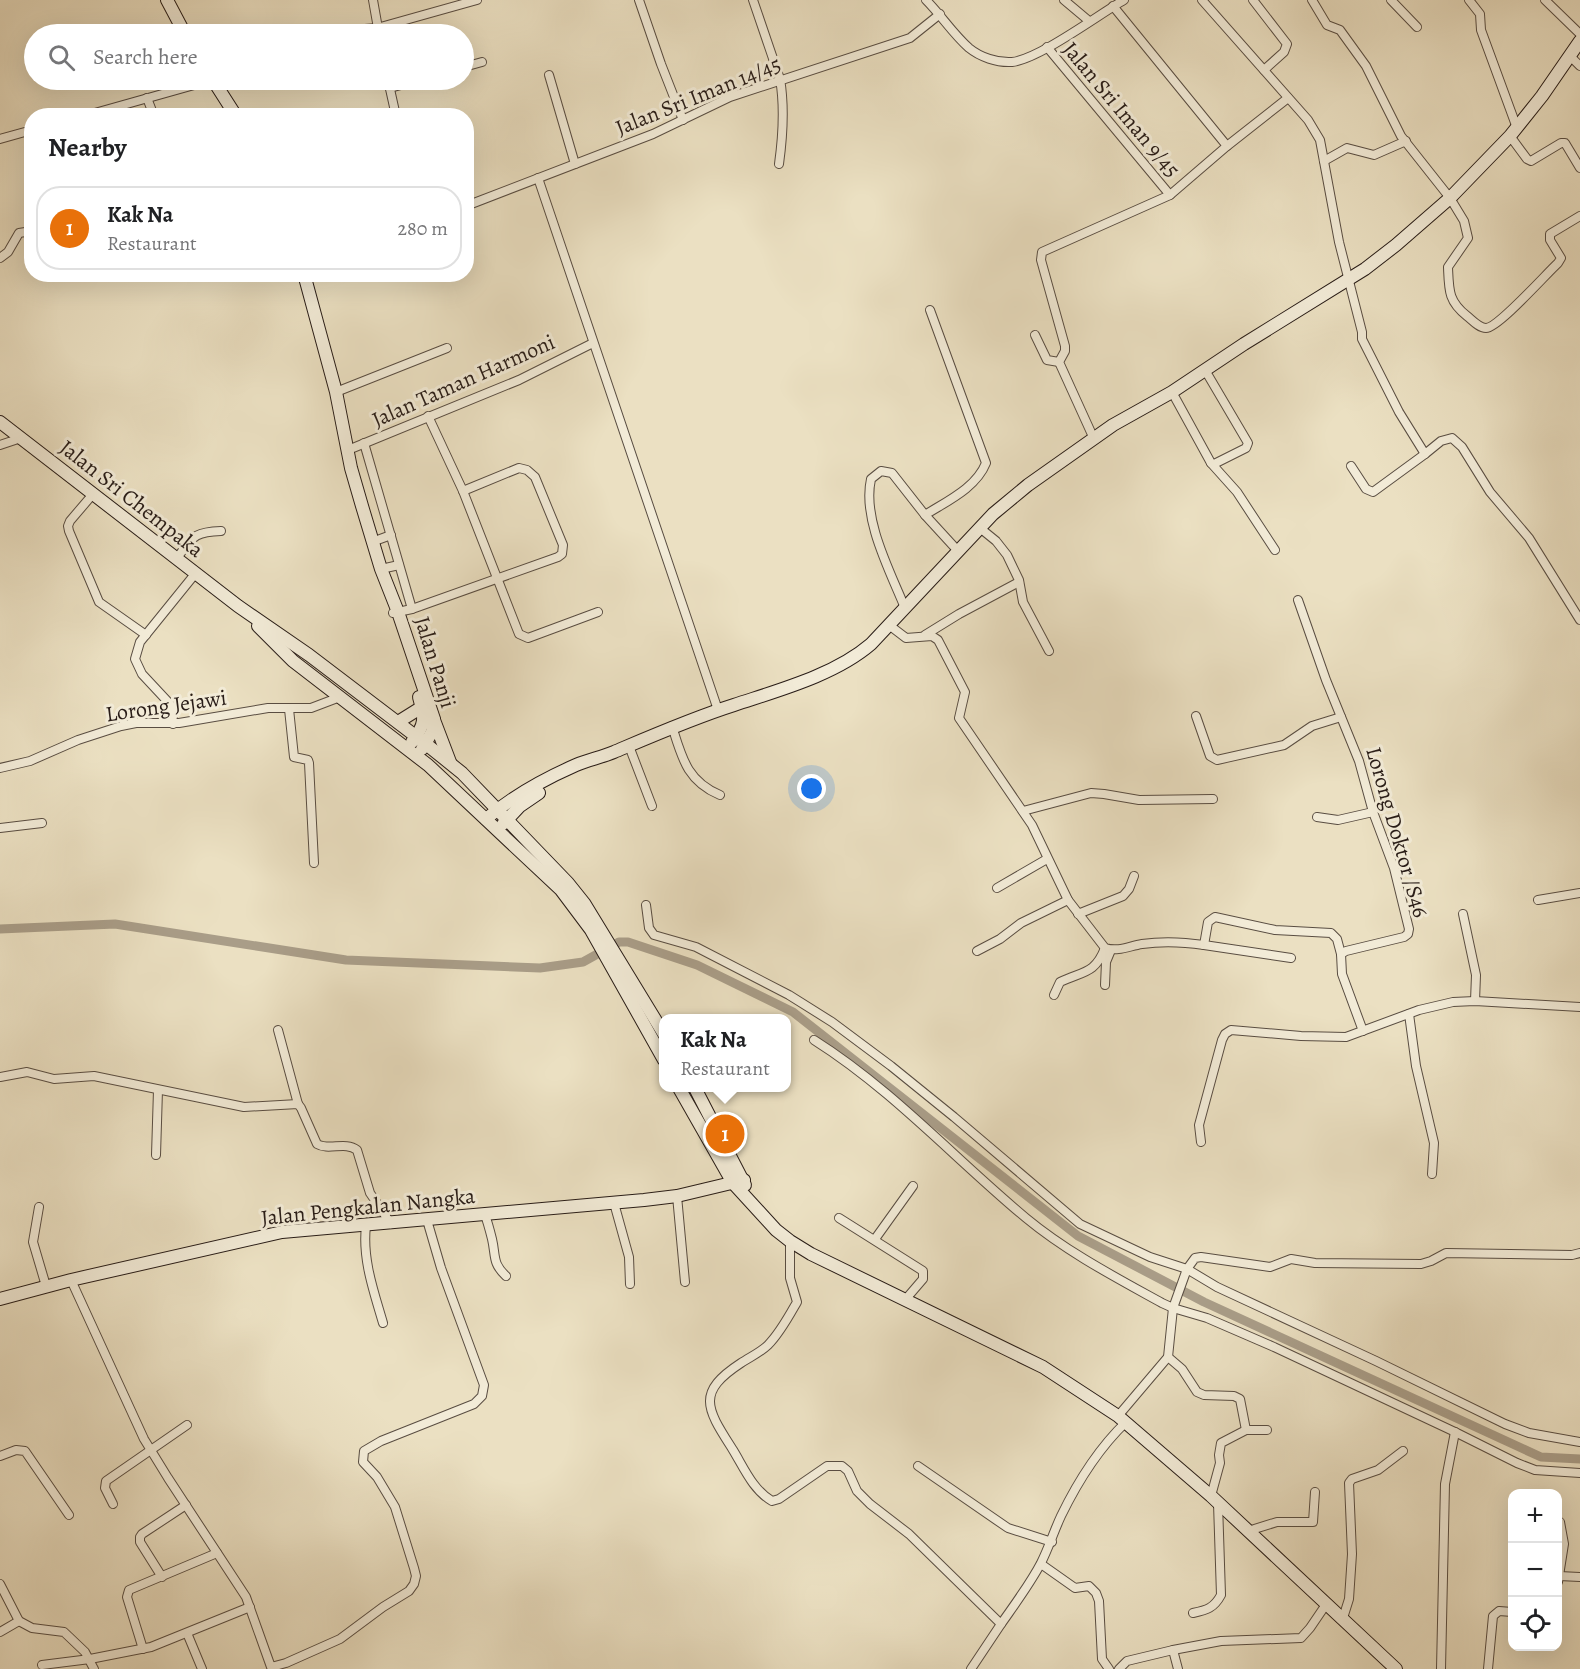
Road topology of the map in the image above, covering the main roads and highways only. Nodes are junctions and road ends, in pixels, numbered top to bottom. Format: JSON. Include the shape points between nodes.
{"nodes":[{"id":1,"x":167,"y":0,"type":"edge"},
{"id":2,"x":180,"y":24,"type":"edge"},
{"id":3,"x":1580,"y":41,"type":"edge"},
{"id":4,"x":219,"y":90,"type":"edge"},
{"id":5,"x":231,"y":108,"type":"edge"},
{"id":6,"x":306,"y":282,"type":"edge"},
{"id":7,"x":0,"y":422,"type":"edge"},
{"id":8,"x":238,"y":606,"type":"junction"},
{"id":9,"x":396,"y":612,"type":"junction"},
{"id":10,"x":422,"y":707,"type":"junction"},
{"id":11,"x":434,"y":719,"type":"junction"},
{"id":12,"x":398,"y":722,"type":"junction"},
{"id":13,"x":421,"y":740,"type":"junction"},
{"id":14,"x":411,"y":752,"type":"junction"},
{"id":15,"x":594,"y":760,"type":"junction"},
{"id":16,"x":451,"y":764,"type":"junction"},
{"id":17,"x":497,"y":810,"type":"junction"},
{"id":18,"x":486,"y":819,"type":"junction"},
{"id":19,"x":507,"y":819,"type":"junction"},
{"id":20,"x":497,"y":830,"type":"junction"},
{"id":21,"x":599,"y":931,"type":"junction"},
{"id":22,"x":617,"y":967,"type":"junction"},
{"id":23,"x":659,"y":1028,"type":"edge"},
{"id":24,"x":659,"y":1052,"type":"edge"},
{"id":25,"x":682,"y":1092,"type":"edge"},
{"id":26,"x":697,"y":1092,"type":"edge"},
{"id":27,"x":739,"y":1182,"type":"junction"},
{"id":28,"x":0,"y":1299,"type":"edge"},
{"id":29,"x":1396,"y":1669,"type":"edge"}],
"edges":[{"from":1,"to":2,"type":"main road"},
{"from":3,"to":15,"type":"main road","via":[[1514,132],[1450,198],[1396,245],[1365,269],[1172,392],[1113,425],[1028,485],[980,528],[855,657]]},
{"from":4,"to":5,"type":"main road"},
{"from":6,"to":9,"type":"main road","via":[[372,542]]},
{"from":7,"to":8,"type":"main road","name":"Jalan Sri Chempaka"},
{"from":8,"to":12,"type":"main road"},
{"from":8,"to":14,"type":"main road","via":[[292,662]]},
{"from":9,"to":10,"type":"main road"},
{"from":9,"to":11,"type":"main road","name":"Jalan Panji"},
{"from":10,"to":12,"type":"main road"},
{"from":10,"to":13,"type":"main road"},
{"from":11,"to":13,"type":"main road","name":"Jalan Panji","via":[[432,732]]},
{"from":11,"to":16,"type":"main road"},
{"from":12,"to":13,"type":"main road"},
{"from":13,"to":14,"type":"main road"},
{"from":13,"to":16,"type":"main road"},
{"from":14,"to":18,"type":"main road"},
{"from":15,"to":17,"type":"main road","via":[[577,764]]},
{"from":15,"to":19,"type":"main road","via":[[529,798]]},
{"from":16,"to":17,"type":"main road"},
{"from":17,"to":18,"type":"main road"},
{"from":17,"to":19,"type":"main road"},
{"from":18,"to":20,"type":"main road"},
{"from":19,"to":20,"type":"main road"},
{"from":19,"to":21,"type":"main road","via":[[568,884]]},
{"from":20,"to":21,"type":"main road"},
{"from":21,"to":22,"type":"main road"},
{"from":22,"to":23,"type":"main road"},
{"from":22,"to":24,"type":"main road"},
{"from":25,"to":27,"type":"main road"},
{"from":26,"to":27,"type":"main road"},
{"from":27,"to":28,"type":"main road","name":"Jalan Pengkalan Nangka","via":[[677,1196],[282,1233]]},
{"from":27,"to":29,"type":"main road","via":[[750,1200],[790,1242],[1043,1367],[1122,1419]]}]}
